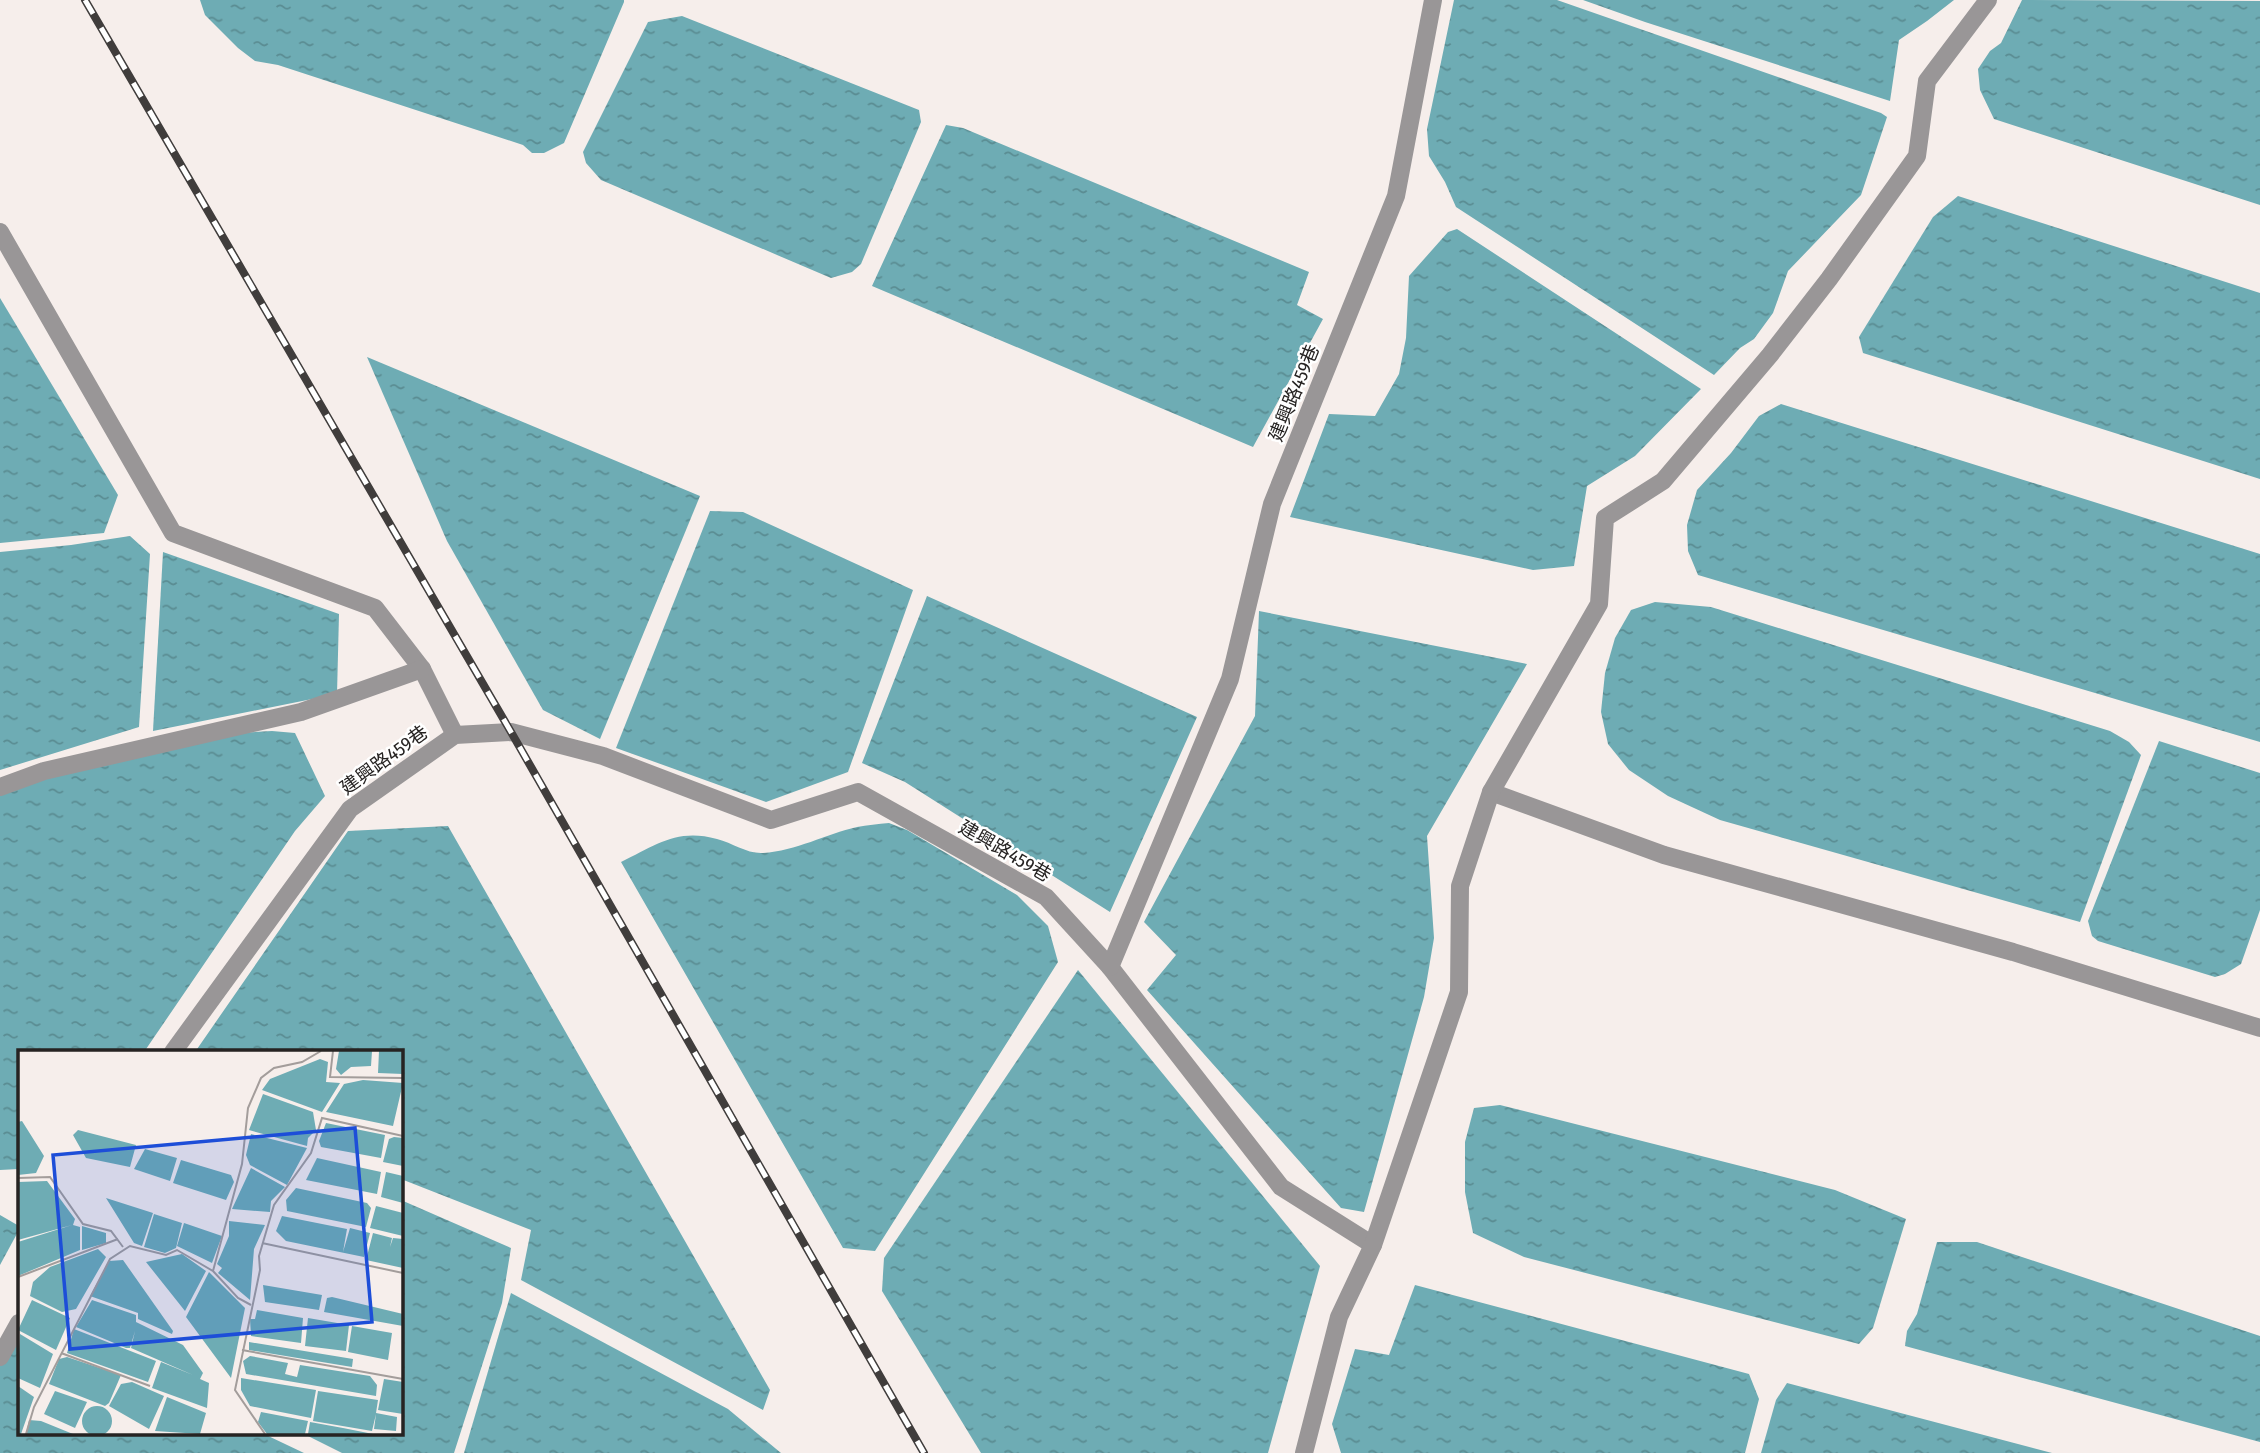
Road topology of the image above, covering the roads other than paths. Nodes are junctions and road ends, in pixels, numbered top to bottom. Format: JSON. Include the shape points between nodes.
{"nodes":[{"id":1,"x":1433,"y":0,"type":"edge"},
{"id":2,"x":1988,"y":0,"type":"edge"},
{"id":3,"x":0,"y":232,"type":"edge"},
{"id":4,"x":422,"y":669,"type":"junction"},
{"id":5,"x":455,"y":735,"type":"junction"},
{"id":6,"x":0,"y":787,"type":"edge"},
{"id":7,"x":1492,"y":792,"type":"junction"},
{"id":8,"x":1110,"y":967,"type":"junction"},
{"id":9,"x":2260,"y":1028,"type":"edge"},
{"id":10,"x":174,"y":1050,"type":"edge"},
{"id":11,"x":1373,"y":1245,"type":"junction"},
{"id":12,"x":18,"y":1325,"type":"edge"},
{"id":13,"x":0,"y":1357,"type":"edge"},
{"id":14,"x":1304,"y":1453,"type":"edge"}],
"edges":[{"from":1,"to":8,"type":"lane","name":"建興路459巷","via":[[1396,196],[1272,504],[1230,679]]},
{"from":2,"to":7,"type":"lane","via":[[1927,81],[1917,156],[1829,279],[1664,481],[1605,518],[1599,604]]},
{"from":3,"to":4,"type":"lane","via":[[173,533],[375,608]]},
{"from":4,"to":5,"type":"lane"},
{"from":4,"to":6,"type":"lane","via":[[300,712],[44,771]]},
{"from":5,"to":8,"type":"lane","name":"建興路459巷","via":[[511,732],[603,756],[771,820],[858,792],[1045,897]]},
{"from":5,"to":10,"type":"lane","name":"建興路459巷","via":[[350,809]]},
{"from":7,"to":9,"type":"lane","via":[[1664,855],[2013,952]]},
{"from":7,"to":11,"type":"lane","via":[[1460,886],[1459,992]]},
{"from":8,"to":11,"type":"lane","via":[[1281,1186]]},
{"from":11,"to":14,"type":"lane","via":[[1339,1317]]},
{"from":12,"to":13,"type":"lane"}]}
